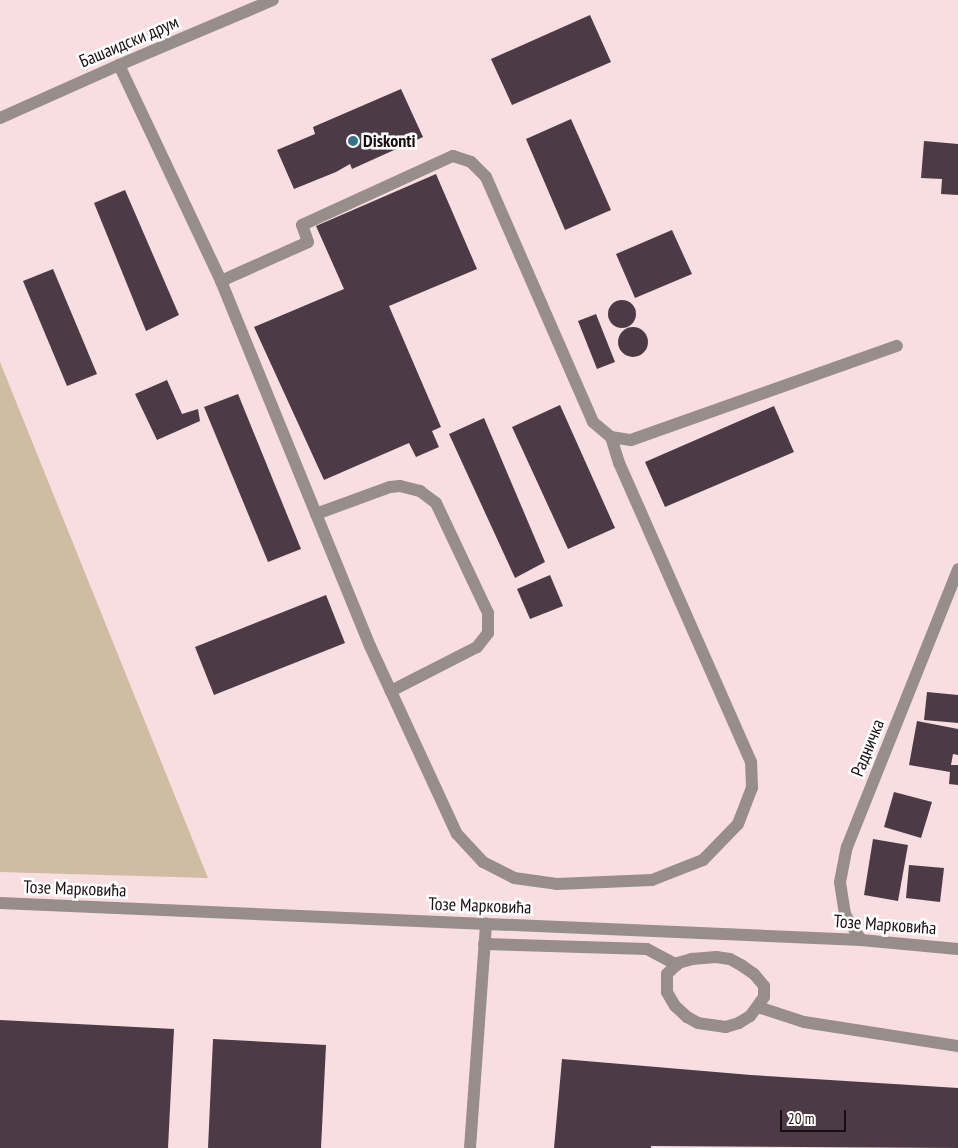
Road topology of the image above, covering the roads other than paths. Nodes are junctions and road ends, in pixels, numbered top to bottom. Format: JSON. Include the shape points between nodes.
{"nodes":[{"id":1,"x":273,"y":0,"type":"edge"},
{"id":2,"x":119,"y":64,"type":"junction"},
{"id":3,"x":0,"y":118,"type":"edge"},
{"id":4,"x":221,"y":281,"type":"junction"},
{"id":5,"x":897,"y":346,"type":"dead end"},
{"id":6,"x":611,"y":437,"type":"junction"},
{"id":7,"x":316,"y":514,"type":"junction"},
{"id":8,"x":958,"y":569,"type":"edge"},
{"id":9,"x":391,"y":691,"type":"junction"},
{"id":10,"x":0,"y":903,"type":"edge"},
{"id":11,"x":486,"y":924,"type":"junction"},
{"id":12,"x":861,"y":940,"type":"junction"},
{"id":13,"x":484,"y":944,"type":"junction"},
{"id":14,"x":958,"y":949,"type":"edge"},
{"id":15,"x":677,"y":965,"type":"junction"},
{"id":16,"x":758,"y":1007,"type":"junction"},
{"id":17,"x":958,"y":1046,"type":"edge"},
{"id":18,"x":470,"y":1148,"type":"edge"}],
"edges":[{"from":1,"to":2,"type":"street","name":"Башаидски друм"},
{"from":2,"to":3,"type":"street","name":"Башаидски друм"},
{"from":2,"to":4,"type":"street"},
{"from":4,"to":6,"type":"street","via":[[308,242],[302,225],[453,156],[471,162],[486,177],[593,422]]},
{"from":4,"to":7,"type":"street"},
{"from":5,"to":6,"type":"street","via":[[631,440]]},
{"from":6,"to":9,"type":"street","via":[[619,463],[751,762],[752,788],[738,824],[703,860],[652,880],[557,884],[514,878],[482,862],[457,834]]},
{"from":7,"to":9,"type":"street"},
{"from":7,"to":9,"type":"street","via":[[380,489],[400,486],[420,491],[436,503],[488,613],[488,633],[477,647]]},
{"from":8,"to":12,"type":"street","name":"Радничка","via":[[847,847],[840,882],[845,914]]},
{"from":10,"to":11,"type":"street","name":"Тозе Марковића"},
{"from":11,"to":12,"type":"street","name":"Тозе Марковића"},
{"from":11,"to":13,"type":"street"},
{"from":12,"to":14,"type":"street","name":"Тозе Марковића"},
{"from":13,"to":15,"type":"street","via":[[647,949]]},
{"from":13,"to":18,"type":"street"},
{"from":15,"to":16,"type":"street","via":[[703,958],[730,959],[754,974],[764,986],[764,997]]},
{"from":15,"to":16,"type":"street","via":[[667,974],[667,992],[675,1006],[698,1023],[726,1027],[739,1023]]},
{"from":16,"to":17,"type":"street","via":[[804,1022]]}]}
